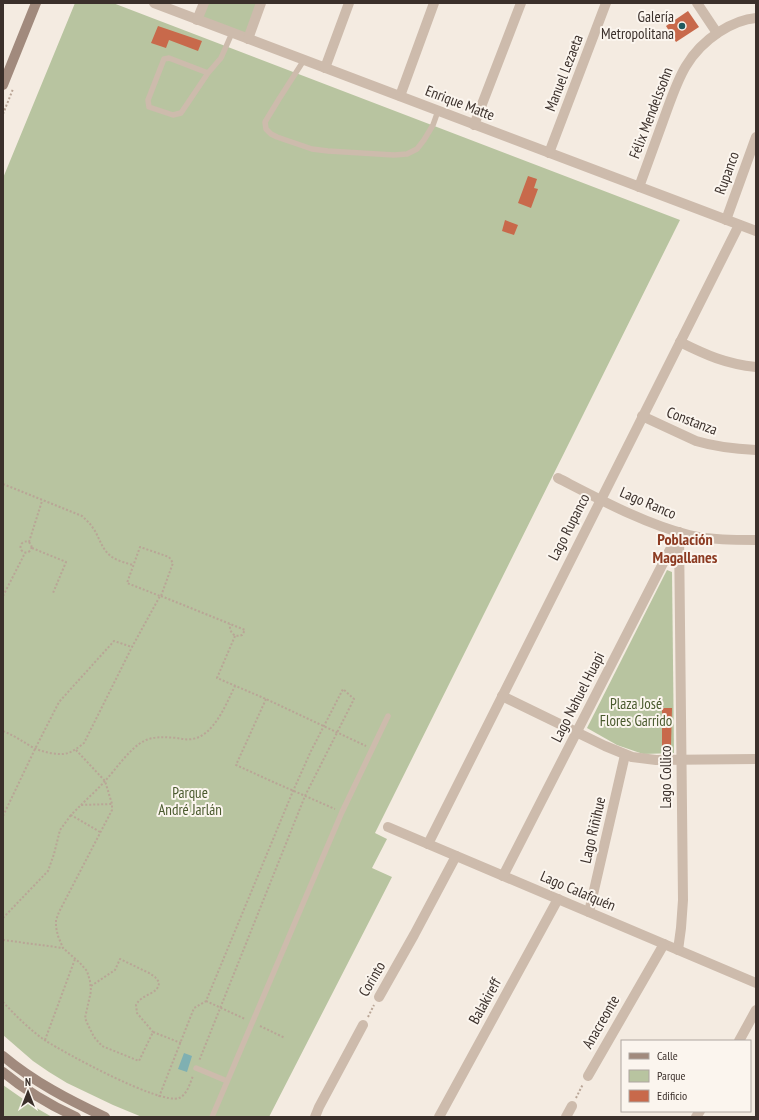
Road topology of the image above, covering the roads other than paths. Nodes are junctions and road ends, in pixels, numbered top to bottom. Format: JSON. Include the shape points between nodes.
{"nodes":[{"id":1,"x":36,"y":3,"type":"edge"},
{"id":2,"x":154,"y":3,"type":"edge"},
{"id":3,"x":204,"y":3,"type":"edge"},
{"id":4,"x":261,"y":3,"type":"edge"},
{"id":5,"x":349,"y":3,"type":"edge"},
{"id":6,"x":434,"y":3,"type":"edge"},
{"id":7,"x":521,"y":3,"type":"edge"},
{"id":8,"x":606,"y":3,"type":"edge"},
{"id":9,"x":697,"y":3,"type":"edge"},
{"id":10,"x":756,"y":18,"type":"edge"},
{"id":11,"x":197,"y":20,"type":"junction"},
{"id":12,"x":232,"y":33,"type":"junction"},
{"id":13,"x":717,"y":33,"type":"junction"},
{"id":14,"x":248,"y":39,"type":"junction"},
{"id":15,"x":304,"y":60,"type":"junction"},
{"id":16,"x":324,"y":68,"type":"junction"},
{"id":17,"x":208,"y":73,"type":"junction"},
{"id":18,"x":3,"y":85,"type":"edge"},
{"id":19,"x":400,"y":96,"type":"junction"},
{"id":20,"x":438,"y":111,"type":"junction"},
{"id":21,"x":474,"y":124,"type":"junction"},
{"id":22,"x":756,"y":137,"type":"edge"},
{"id":23,"x":549,"y":153,"type":"junction"},
{"id":24,"x":639,"y":187,"type":"junction"},
{"id":25,"x":726,"y":220,"type":"junction"},
{"id":26,"x":739,"y":225,"type":"junction"},
{"id":27,"x":756,"y":231,"type":"edge"},
{"id":28,"x":680,"y":342,"type":"junction"},
{"id":29,"x":756,"y":368,"type":"edge"},
{"id":30,"x":642,"y":416,"type":"junction"},
{"id":31,"x":756,"y":450,"type":"edge"},
{"id":32,"x":558,"y":478,"type":"dead end"},
{"id":33,"x":600,"y":499,"type":"junction"},
{"id":34,"x":679,"y":532,"type":"junction"},
{"id":35,"x":756,"y":540,"type":"edge"},
{"id":36,"x":502,"y":696,"type":"junction"},
{"id":37,"x":388,"y":716,"type":"dead end"},
{"id":38,"x":577,"y":732,"type":"junction"},
{"id":39,"x":625,"y":755,"type":"junction"},
{"id":40,"x":681,"y":760,"type":"junction"},
{"id":41,"x":756,"y":760,"type":"edge"},
{"id":42,"x":388,"y":827,"type":"dead end"},
{"id":43,"x":428,"y":844,"type":"junction"},
{"id":44,"x":456,"y":856,"type":"junction"},
{"id":45,"x":503,"y":876,"type":"junction"},
{"id":46,"x":558,"y":899,"type":"junction"},
{"id":47,"x":590,"y":912,"type":"junction"},
{"id":48,"x":664,"y":944,"type":"junction"},
{"id":49,"x":678,"y":950,"type":"junction"},
{"id":50,"x":756,"y":983,"type":"edge"},
{"id":51,"x":379,"y":997,"type":"road end"},
{"id":52,"x":756,"y":1010,"type":"edge"},
{"id":53,"x":363,"y":1025,"type":"road end"},
{"id":54,"x":740,"y":1040,"type":"edge"},
{"id":55,"x":3,"y":1056,"type":"edge"},
{"id":56,"x":196,"y":1068,"type":"road end"},
{"id":57,"x":3,"y":1072,"type":"edge"},
{"id":58,"x":588,"y":1076,"type":"road end"},
{"id":59,"x":228,"y":1081,"type":"junction"},
{"id":60,"x":572,"y":1106,"type":"road end"},
{"id":61,"x":76,"y":1117,"type":"edge"},
{"id":62,"x":105,"y":1117,"type":"edge"},
{"id":63,"x":212,"y":1117,"type":"edge"},
{"id":64,"x":315,"y":1117,"type":"edge"},
{"id":65,"x":439,"y":1117,"type":"edge"},
{"id":66,"x":566,"y":1117,"type":"edge"}],
"edges":[{"from":1,"to":18,"type":"main road"},
{"from":2,"to":11,"type":"street","name":"Enrique Matte"},
{"from":3,"to":11,"type":"street"},
{"from":4,"to":14,"type":"street"},
{"from":5,"to":16,"type":"street"},
{"from":6,"to":19,"type":"street"},
{"from":7,"to":21,"type":"street"},
{"from":8,"to":23,"type":"street","name":"Manuel Lezaeta"},
{"from":9,"to":13,"type":"street"},
{"from":10,"to":13,"type":"street","name":"Félix Mendelssohn","via":[[732,24]]},
{"from":11,"to":12,"type":"street","name":"Enrique Matte"},
{"from":12,"to":14,"type":"street","name":"Enrique Matte"},
{"from":12,"to":17,"type":"lane","via":[[221,58]]},
{"from":13,"to":24,"type":"street","name":"Félix Mendelssohn","via":[[696,51],[681,74]]},
{"from":14,"to":15,"type":"street","name":"Enrique Matte"},
{"from":15,"to":16,"type":"street","name":"Enrique Matte"},
{"from":15,"to":20,"type":"lane","via":[[266,122],[266,129],[277,137],[312,149],[407,154],[417,149],[424,140]]},
{"from":16,"to":19,"type":"street","name":"Enrique Matte"},
{"from":17,"to":17,"type":"lane","via":[[181,113],[173,115],[149,106],[148,100],[164,59],[169,58]]},
{"from":19,"to":20,"type":"street","name":"Enrique Matte"},
{"from":20,"to":21,"type":"street","name":"Enrique Matte"},
{"from":21,"to":23,"type":"street","name":"Enrique Matte"},
{"from":22,"to":25,"type":"street","name":"Rupanco"},
{"from":23,"to":24,"type":"street","name":"Enrique Matte"},
{"from":24,"to":25,"type":"street","name":"Enrique Matte"},
{"from":25,"to":26,"type":"street","name":"Enrique Matte"},
{"from":26,"to":27,"type":"street","name":"Enrique Matte"},
{"from":26,"to":28,"type":"street","name":"Lago Rupanco"},
{"from":28,"to":29,"type":"street","via":[[716,359]]},
{"from":28,"to":30,"type":"street","name":"Lago Rupanco"},
{"from":30,"to":31,"type":"street","name":"Constanza","via":[[705,444]]},
{"from":30,"to":33,"type":"street","name":"Lago Rupanco"},
{"from":32,"to":33,"type":"street","name":"Lago Ranco"},
{"from":33,"to":34,"type":"street","name":"Lago Ranco"},
{"from":33,"to":36,"type":"street","name":"Lago Rupanco"},
{"from":34,"to":35,"type":"street","name":"Lago Ranco","via":[[711,539]]},
{"from":34,"to":38,"type":"street","name":"Lago Nahuel Huapi"},
{"from":34,"to":40,"type":"street","name":"Lago Collico"},
{"from":36,"to":38,"type":"street"},
{"from":36,"to":43,"type":"street","name":"Lago Rupanco"},
{"from":37,"to":59,"type":"lane","via":[[342,812]]},
{"from":38,"to":39,"type":"street"},
{"from":38,"to":45,"type":"street","name":"Lago Nahuel Huapi"},
{"from":39,"to":40,"type":"street","via":[[648,760]]},
{"from":39,"to":47,"type":"street","name":"Lago Riñihue"},
{"from":40,"to":41,"type":"street"},
{"from":40,"to":49,"type":"street","name":"Lago Collico","via":[[683,900]]},
{"from":42,"to":43,"type":"street","name":"Lago Calafquén"},
{"from":43,"to":44,"type":"street","name":"Lago Calafquén"},
{"from":44,"to":45,"type":"street","name":"Lago Calafquén"},
{"from":44,"to":51,"type":"street","name":"Corinto"},
{"from":45,"to":46,"type":"street","name":"Lago Calafquén"},
{"from":46,"to":47,"type":"street","name":"Lago Calafquén"},
{"from":46,"to":65,"type":"street","name":"Balakireff"},
{"from":47,"to":48,"type":"street","name":"Lago Calafquén"},
{"from":48,"to":49,"type":"street","name":"Lago Calafquén"},
{"from":48,"to":58,"type":"street","name":"Anacreonte"},
{"from":49,"to":50,"type":"street","name":"Lago Calafquén"},
{"from":52,"to":54,"type":"street"},
{"from":53,"to":64,"type":"street"},
{"from":55,"to":62,"type":"main road","via":[[38,1082]]},
{"from":56,"to":59,"type":"lane"},
{"from":57,"to":61,"type":"main road","via":[[34,1096]]},
{"from":59,"to":63,"type":"lane"},
{"from":60,"to":66,"type":"street"}]}
